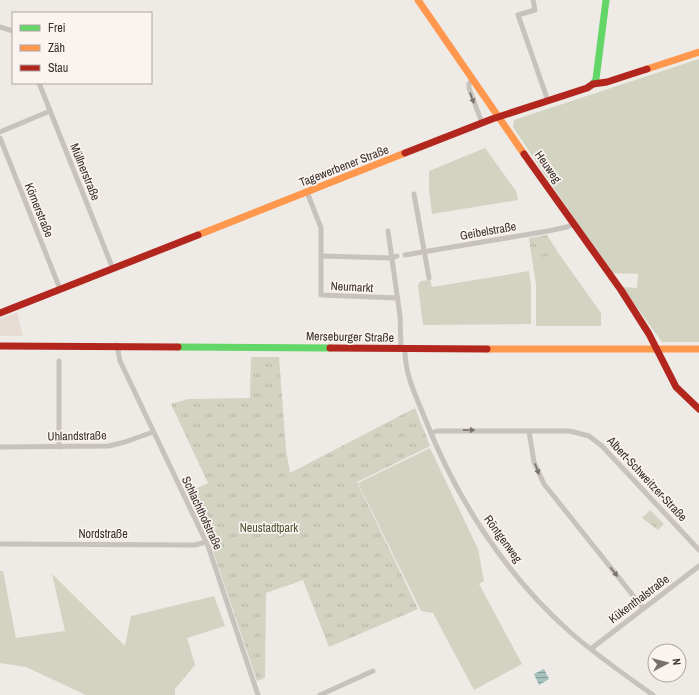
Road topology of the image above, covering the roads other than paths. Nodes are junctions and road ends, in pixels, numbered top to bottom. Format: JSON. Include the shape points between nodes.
{"nodes":[{"id":1,"x":418,"y":0,"type":"edge"},
{"id":2,"x":532,"y":0,"type":"edge"},
{"id":3,"x":606,"y":0,"type":"edge"},
{"id":4,"x":0,"y":27,"type":"edge"},
{"id":5,"x":12,"y":31,"type":"edge"},
{"id":6,"x":699,"y":52,"type":"edge"},
{"id":7,"x":472,"y":80,"type":"junction"},
{"id":8,"x":39,"y":84,"type":"edge"},
{"id":9,"x":593,"y":84,"type":"junction"},
{"id":10,"x":548,"y":101,"type":"junction"},
{"id":11,"x":50,"y":111,"type":"junction"},
{"id":12,"x":499,"y":117,"type":"junction"},
{"id":13,"x":482,"y":123,"type":"junction"},
{"id":14,"x":0,"y":132,"type":"edge"},
{"id":15,"x":0,"y":138,"type":"edge"},
{"id":16,"x":307,"y":192,"type":"junction"},
{"id":17,"x":414,"y":194,"type":"dead end"},
{"id":18,"x":574,"y":224,"type":"junction"},
{"id":19,"x":388,"y":231,"type":"dead end"},
{"id":20,"x":424,"y":252,"type":"junction"},
{"id":21,"x":405,"y":255,"type":"dead end"},
{"id":22,"x":322,"y":256,"type":"junction"},
{"id":23,"x":397,"y":256,"type":"dead end"},
{"id":24,"x":391,"y":258,"type":"junction"},
{"id":25,"x":112,"y":269,"type":"junction"},
{"id":26,"x":428,"y":278,"type":"dead end"},
{"id":27,"x":60,"y":289,"type":"junction"},
{"id":28,"x":398,"y":298,"type":"junction"},
{"id":29,"x":0,"y":313,"type":"edge"},
{"id":30,"x":117,"y":345,"type":"junction"},
{"id":31,"x":0,"y":346,"type":"edge"},
{"id":32,"x":403,"y":348,"type":"junction"},
{"id":33,"x":656,"y":349,"type":"junction"},
{"id":34,"x":699,"y":349,"type":"edge"},
{"id":35,"x":59,"y":361,"type":"dead end"},
{"id":36,"x":699,"y":409,"type":"edge"},
{"id":37,"x":529,"y":431,"type":"junction"},
{"id":38,"x":153,"y":432,"type":"junction"},
{"id":39,"x":431,"y":434,"type":"junction"},
{"id":40,"x":0,"y":447,"type":"edge"},
{"id":41,"x":59,"y":447,"type":"junction"},
{"id":42,"x":206,"y":542,"type":"junction"},
{"id":43,"x":0,"y":544,"type":"edge"},
{"id":44,"x":699,"y":550,"type":"edge"},
{"id":45,"x":699,"y":566,"type":"edge"},
{"id":46,"x":643,"y":608,"type":"junction"},
{"id":47,"x":592,"y":648,"type":"junction"},
{"id":48,"x":373,"y":671,"type":"dead end"},
{"id":49,"x":258,"y":695,"type":"edge"},
{"id":50,"x":320,"y":695,"type":"edge"},
{"id":51,"x":652,"y":695,"type":"edge"}],
"edges":[{"from":1,"to":7,"type":"street","name":"Heuweg"},
{"from":2,"to":10,"type":"street","via":[[535,10],[518,16]]},
{"from":3,"to":9,"type":"street","via":[[596,79]]},
{"from":4,"to":5,"type":"street"},
{"from":6,"to":9,"type":"street","name":"Tagewerbener Straße","via":[[607,82]]},
{"from":7,"to":12,"type":"street","name":"Heuweg"},
{"from":7,"to":13,"type":"street","one_way":true,"via":[[469,88]]},
{"from":8,"to":11,"type":"street","name":"Müllnerstraße"},
{"from":9,"to":10,"type":"street","name":"Tagewerbener Straße"},
{"from":10,"to":12,"type":"street","name":"Tagewerbener Straße"},
{"from":11,"to":14,"type":"street"},
{"from":11,"to":25,"type":"street","name":"Müllnerstraße"},
{"from":12,"to":13,"type":"street","name":"Tagewerbener Straße"},
{"from":12,"to":18,"type":"street","name":"Heuweg"},
{"from":13,"to":16,"type":"street","name":"Tagewerbener Straße"},
{"from":15,"to":27,"type":"street","name":"Körnerstraße"},
{"from":16,"to":22,"type":"street","name":"Neumarkt","via":[[321,228]]},
{"from":16,"to":25,"type":"street","name":"Tagewerbener Straße"},
{"from":17,"to":20,"type":"street"},
{"from":18,"to":20,"type":"street","name":"Geibelstraße","via":[[548,231]]},
{"from":18,"to":33,"type":"street","name":"Heuweg","via":[[629,303]]},
{"from":19,"to":24,"type":"street","name":"Röntgenweg"},
{"from":20,"to":21,"type":"street","name":"Geibelstraße"},
{"from":20,"to":26,"type":"street"},
{"from":22,"to":24,"type":"street"},
{"from":22,"to":28,"type":"street","name":"Neumarkt","via":[[321,295]]},
{"from":23,"to":24,"type":"street"},
{"from":24,"to":28,"type":"street","name":"Röntgenweg"},
{"from":25,"to":27,"type":"street","name":"Tagewerbener Straße"},
{"from":27,"to":29,"type":"street","name":"Tagewerbener Straße"},
{"from":28,"to":32,"type":"street","name":"Röntgenweg"},
{"from":30,"to":31,"type":"street","name":"Merseburger Straße"},
{"from":30,"to":32,"type":"street","name":"Merseburger Straße"},
{"from":30,"to":38,"type":"street","name":"Schlachthofstraße","via":[[120,361]]},
{"from":32,"to":33,"type":"street","name":"Merseburger Straße"},
{"from":32,"to":39,"type":"street","name":"Röntgenweg","via":[[406,367]]},
{"from":33,"to":34,"type":"street","name":"Merseburger Straße"},
{"from":33,"to":36,"type":"street","name":"Heuweg","via":[[676,387]]},
{"from":35,"to":41,"type":"street"},
{"from":39,"to":37,"type":"street","name":"Albert-Schweitzer-Straße","one_way":true,"via":[[437,431]]},
{"from":37,"to":44,"type":"street","name":"Albert-Schweitzer-Straße","via":[[579,432],[596,441]]},
{"from":37,"to":46,"type":"street","one_way":true,"via":[[535,466],[544,484]]},
{"from":38,"to":41,"type":"street","name":"Uhlandstraße","via":[[109,446]]},
{"from":38,"to":42,"type":"street","name":"Schlachthofstraße"},
{"from":39,"to":47,"type":"street","name":"Röntgenweg","via":[[464,502],[520,580],[571,632]]},
{"from":40,"to":41,"type":"street","name":"Uhlandstraße"},
{"from":42,"to":43,"type":"street","name":"Nordstraße","via":[[195,545]]},
{"from":42,"to":49,"type":"street","name":"Schlachthofstraße"},
{"from":45,"to":46,"type":"street","name":"Kükenthalstraße"},
{"from":46,"to":47,"type":"street","name":"Kükenthalstraße"},
{"from":47,"to":51,"type":"street","name":"Röntgenweg"},
{"from":48,"to":50,"type":"street"}]}
